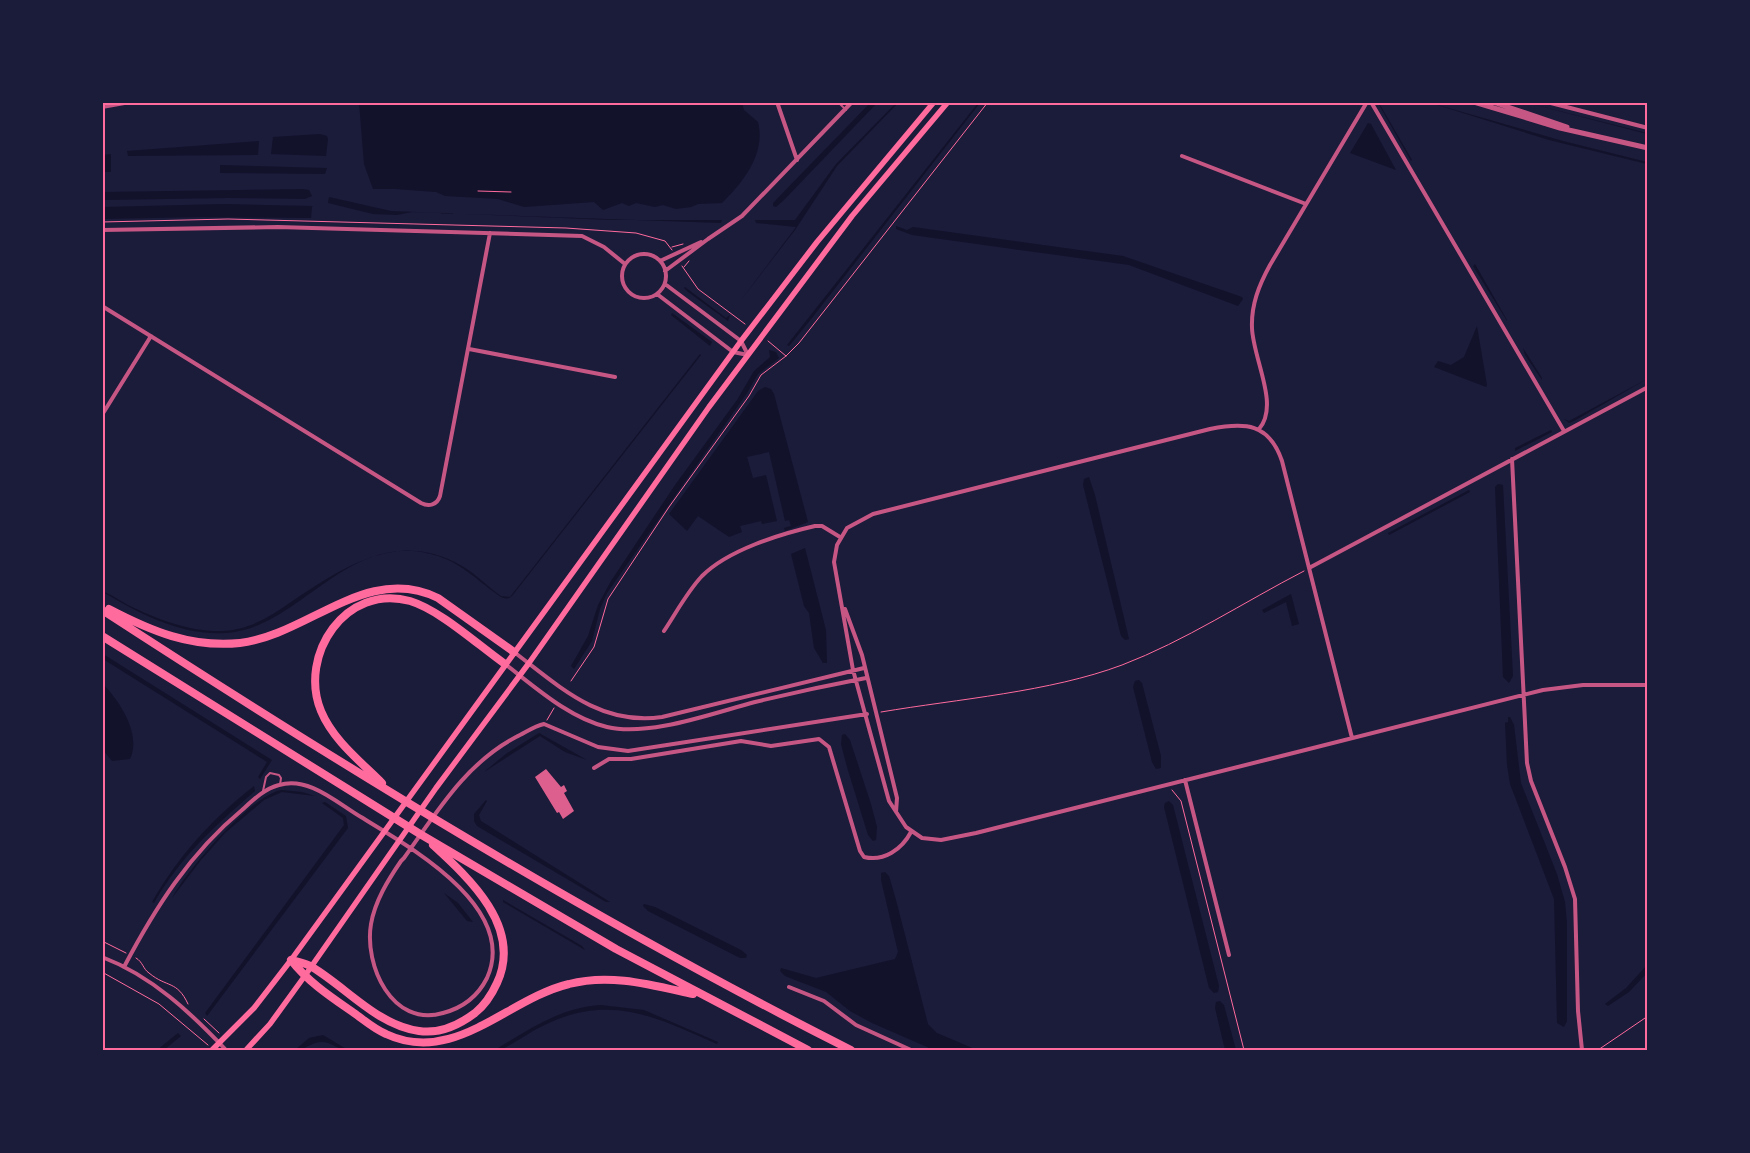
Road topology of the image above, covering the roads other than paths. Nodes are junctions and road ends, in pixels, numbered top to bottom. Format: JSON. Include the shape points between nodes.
{"nodes":[{"id":1,"x":130,"y":102,"type":"edge"},
{"id":2,"x":777,"y":102,"type":"edge"},
{"id":3,"x":838,"y":102,"type":"edge"},
{"id":4,"x":852,"y":102,"type":"edge"},
{"id":5,"x":934,"y":102,"type":"edge"},
{"id":6,"x":948,"y":102,"type":"edge"},
{"id":7,"x":1367,"y":102,"type":"edge"},
{"id":8,"x":1371,"y":102,"type":"edge"},
{"id":9,"x":1474,"y":102,"type":"edge"},
{"id":10,"x":1493,"y":102,"type":"edge"},
{"id":11,"x":1547,"y":102,"type":"edge"},
{"id":12,"x":102,"y":107,"type":"edge"},
{"id":13,"x":846,"y":110,"type":"junction"},
{"id":14,"x":1648,"y":128,"type":"edge"},
{"id":15,"x":1572,"y":130,"type":"junction"},
{"id":16,"x":1648,"y":148,"type":"edge"},
{"id":17,"x":1182,"y":156,"type":"dead end"},
{"id":18,"x":797,"y":160,"type":"junction"},
{"id":19,"x":1306,"y":204,"type":"junction"},
{"id":20,"x":102,"y":230,"type":"edge"},
{"id":21,"x":490,"y":233,"type":"junction"},
{"id":22,"x":708,"y":239,"type":"junction"},
{"id":23,"x":660,"y":260,"type":"junction"},
{"id":24,"x":626,"y":264,"type":"junction"},
{"id":25,"x":665,"y":271,"type":"junction"},
{"id":26,"x":665,"y":284,"type":"junction"},
{"id":27,"x":657,"y":294,"type":"junction"},
{"id":28,"x":102,"y":306,"type":"edge"},
{"id":29,"x":151,"y":336,"type":"junction"},
{"id":30,"x":741,"y":341,"type":"junction"},
{"id":31,"x":469,"y":349,"type":"junction"},
{"id":32,"x":733,"y":352,"type":"junction"},
{"id":33,"x":748,"y":355,"type":"junction"},
{"id":34,"x":615,"y":377,"type":"dead end"},
{"id":35,"x":1648,"y":387,"type":"edge"},
{"id":36,"x":102,"y":415,"type":"edge"},
{"id":37,"x":1258,"y":429,"type":"junction"},
{"id":38,"x":1564,"y":431,"type":"junction"},
{"id":39,"x":1512,"y":459,"type":"junction"},
{"id":40,"x":840,"y":537,"type":"junction"},
{"id":41,"x":1309,"y":568,"type":"junction"},
{"id":42,"x":842,"y":602,"type":"junction"},
{"id":43,"x":102,"y":606,"type":"edge"},
{"id":44,"x":102,"y":610,"type":"edge"},
{"id":45,"x":664,"y":630,"type":"dead end"},
{"id":46,"x":102,"y":636,"type":"edge"},
{"id":47,"x":514,"y":652,"type":"junction"},
{"id":48,"x":529,"y":662,"type":"junction"},
{"id":49,"x":505,"y":664,"type":"junction"},
{"id":50,"x":864,"y":668,"type":"junction"},
{"id":51,"x":853,"y":670,"type":"junction"},
{"id":52,"x":519,"y":675,"type":"junction"},
{"id":53,"x":866,"y":678,"type":"junction"},
{"id":54,"x":856,"y":680,"type":"junction"},
{"id":55,"x":1648,"y":685,"type":"edge"},
{"id":56,"x":1524,"y":695,"type":"junction"},
{"id":57,"x":867,"y":714,"type":"junction"},
{"id":58,"x":1352,"y":738,"type":"junction"},
{"id":59,"x":594,"y":768,"type":"dead end"},
{"id":60,"x":1185,"y":780,"type":"junction"},
{"id":61,"x":280,"y":785,"type":"junction"},
{"id":62,"x":263,"y":792,"type":"junction"},
{"id":63,"x":393,"y":793,"type":"junction"},
{"id":64,"x":896,"y":812,"type":"junction"},
{"id":65,"x":911,"y":832,"type":"junction"},
{"id":66,"x":420,"y":834,"type":"junction"},
{"id":67,"x":1229,"y":955,"type":"dead end"},
{"id":68,"x":102,"y":957,"type":"edge"},
{"id":69,"x":291,"y":960,"type":"junction"},
{"id":70,"x":311,"y":966,"type":"junction"},
{"id":71,"x":124,"y":967,"type":"junction"},
{"id":72,"x":304,"y":977,"type":"junction"},
{"id":73,"x":789,"y":987,"type":"dead end"},
{"id":74,"x":702,"y":996,"type":"junction"},
{"id":75,"x":210,"y":1048,"type":"edge"},
{"id":76,"x":226,"y":1050,"type":"edge"},
{"id":77,"x":246,"y":1050,"type":"edge"},
{"id":78,"x":808,"y":1050,"type":"edge"},
{"id":79,"x":851,"y":1050,"type":"edge"},
{"id":80,"x":911,"y":1050,"type":"edge"},
{"id":81,"x":1582,"y":1050,"type":"edge"}],
"edges":[{"from":1,"to":12,"type":"street"},
{"from":2,"to":18,"type":"street"},
{"from":3,"to":13,"type":"lane"},
{"from":4,"to":13,"type":"street"},
{"from":5,"to":30,"type":"main road","via":[[823,234]]},
{"from":6,"to":33,"type":"main road","via":[[852,216]]},
{"from":7,"to":19,"type":"street"},
{"from":8,"to":38,"type":"street"},
{"from":9,"to":15,"type":"street"},
{"from":10,"to":15,"type":"street"},
{"from":11,"to":14,"type":"street"},
{"from":13,"to":18,"type":"street"},
{"from":15,"to":16,"type":"street"},
{"from":17,"to":19,"type":"street"},
{"from":18,"to":22,"type":"street","via":[[742,216]]},
{"from":19,"to":37,"type":"street","via":[[1262,280],[1254,304],[1253,342],[1268,406],[1265,420]]},
{"from":20,"to":21,"type":"street","via":[[278,227]]},
{"from":21,"to":24,"type":"street","via":[[582,236],[604,247]]},
{"from":21,"to":31,"type":"street"},
{"from":22,"to":23,"type":"street"},
{"from":22,"to":25,"type":"street"},
{"from":23,"to":24,"type":"street","via":[[646,254],[638,255]]},
{"from":23,"to":25,"type":"street"},
{"from":24,"to":27,"type":"street","via":[[622,281],[628,292],[645,298]]},
{"from":25,"to":26,"type":"street"},
{"from":26,"to":27,"type":"street"},
{"from":26,"to":30,"type":"street"},
{"from":27,"to":32,"type":"street"},
{"from":28,"to":29,"type":"street"},
{"from":29,"to":31,"type":"street","via":[[427,505],[436,503],[440,496]]},
{"from":29,"to":36,"type":"street"},
{"from":30,"to":32,"type":"main road"},
{"from":30,"to":33,"type":"street"},
{"from":31,"to":34,"type":"street"},
{"from":32,"to":33,"type":"street"},
{"from":32,"to":47,"type":"main road"},
{"from":33,"to":48,"type":"main road"},
{"from":35,"to":38,"type":"street"},
{"from":37,"to":40,"type":"street","via":[[1234,424],[1210,429],[880,512],[854,522]]},
{"from":37,"to":41,"type":"street","via":[[1279,451]]},
{"from":38,"to":39,"type":"street"},
{"from":39,"to":41,"type":"street"},
{"from":39,"to":56,"type":"street"},
{"from":40,"to":42,"type":"street","via":[[834,562]]},
{"from":40,"to":45,"type":"street","via":[[822,526],[815,526],[770,539],[721,562],[701,576]]},
{"from":41,"to":58,"type":"street"},
{"from":42,"to":50,"type":"street"},
{"from":42,"to":51,"type":"street"},
{"from":43,"to":47,"type":"highway","via":[[166,635],[192,642],[223,644],[259,639],[280,632],[364,593],[405,588],[438,598]]},
{"from":44,"to":63,"type":"highway"},
{"from":46,"to":66,"type":"highway"},
{"from":47,"to":48,"type":"street"},
{"from":47,"to":49,"type":"main road"},
{"from":48,"to":51,"type":"street","via":[[601,712],[637,719],[662,717]]},
{"from":48,"to":52,"type":"main road"},
{"from":49,"to":52,"type":"street"},
{"from":49,"to":63,"type":"highway","via":[[430,610],[405,600],[369,603],[350,612],[333,627],[321,646],[316,663],[314,684],[319,706],[339,739]]},
{"from":49,"to":69,"type":"main road"},
{"from":50,"to":51,"type":"street"},
{"from":50,"to":53,"type":"street"},
{"from":51,"to":54,"type":"street"},
{"from":52,"to":54,"type":"street","via":[[580,718],[608,728],[630,730],[659,727]]},
{"from":52,"to":70,"type":"main road"},
{"from":53,"to":54,"type":"street"},
{"from":53,"to":64,"type":"street","via":[[896,798]]},
{"from":54,"to":57,"type":"street"},
{"from":55,"to":56,"type":"street","via":[[1566,686]]},
{"from":56,"to":58,"type":"street"},
{"from":56,"to":81,"type":"street","via":[[1527,763],[1531,781],[1575,899]]},
{"from":57,"to":61,"type":"street","via":[[628,750],[592,745],[544,724],[487,756],[448,795],[404,858],[382,892],[371,923],[373,965],[382,985],[398,1003],[421,1014],[442,1014],[472,998],[489,972],[492,954],[483,919],[463,891],[420,853],[340,805],[314,788],[297,783]]},
{"from":57,"to":64,"type":"street","via":[[888,801]]},
{"from":58,"to":60,"type":"street"},
{"from":59,"to":65,"type":"street","via":[[614,758],[631,759],[741,741],[771,746],[819,739],[829,747],[864,857],[874,858],[896,850]]},
{"from":60,"to":65,"type":"street","via":[[948,840],[927,839]]},
{"from":60,"to":67,"type":"street"},
{"from":61,"to":62,"type":"street"},
{"from":61,"to":62,"type":"lane","via":[[279,775],[270,773]]},
{"from":62,"to":71,"type":"street","via":[[196,852],[174,882]]},
{"from":63,"to":79,"type":"highway","via":[[648,943]]},
{"from":64,"to":65,"type":"street"},
{"from":66,"to":70,"type":"highway","via":[[459,868],[477,889],[500,930],[503,950],[501,972],[484,1004],[453,1027],[414,1030],[385,1019]]},
{"from":66,"to":74,"type":"highway"},
{"from":68,"to":71,"type":"street"},
{"from":69,"to":70,"type":"highway"},
{"from":69,"to":72,"type":"highway"},
{"from":69,"to":75,"type":"main road","via":[[254,1008]]},
{"from":70,"to":72,"type":"main road"},
{"from":71,"to":76,"type":"street","via":[[172,998]]},
{"from":72,"to":74,"type":"highway","via":[[385,1034],[405,1041],[426,1043],[458,1037],[547,990],[570,983],[617,980]]},
{"from":72,"to":77,"type":"main road","via":[[270,1024]]},
{"from":73,"to":80,"type":"street","via":[[824,1001],[856,1025]]},
{"from":74,"to":78,"type":"highway"}]}
